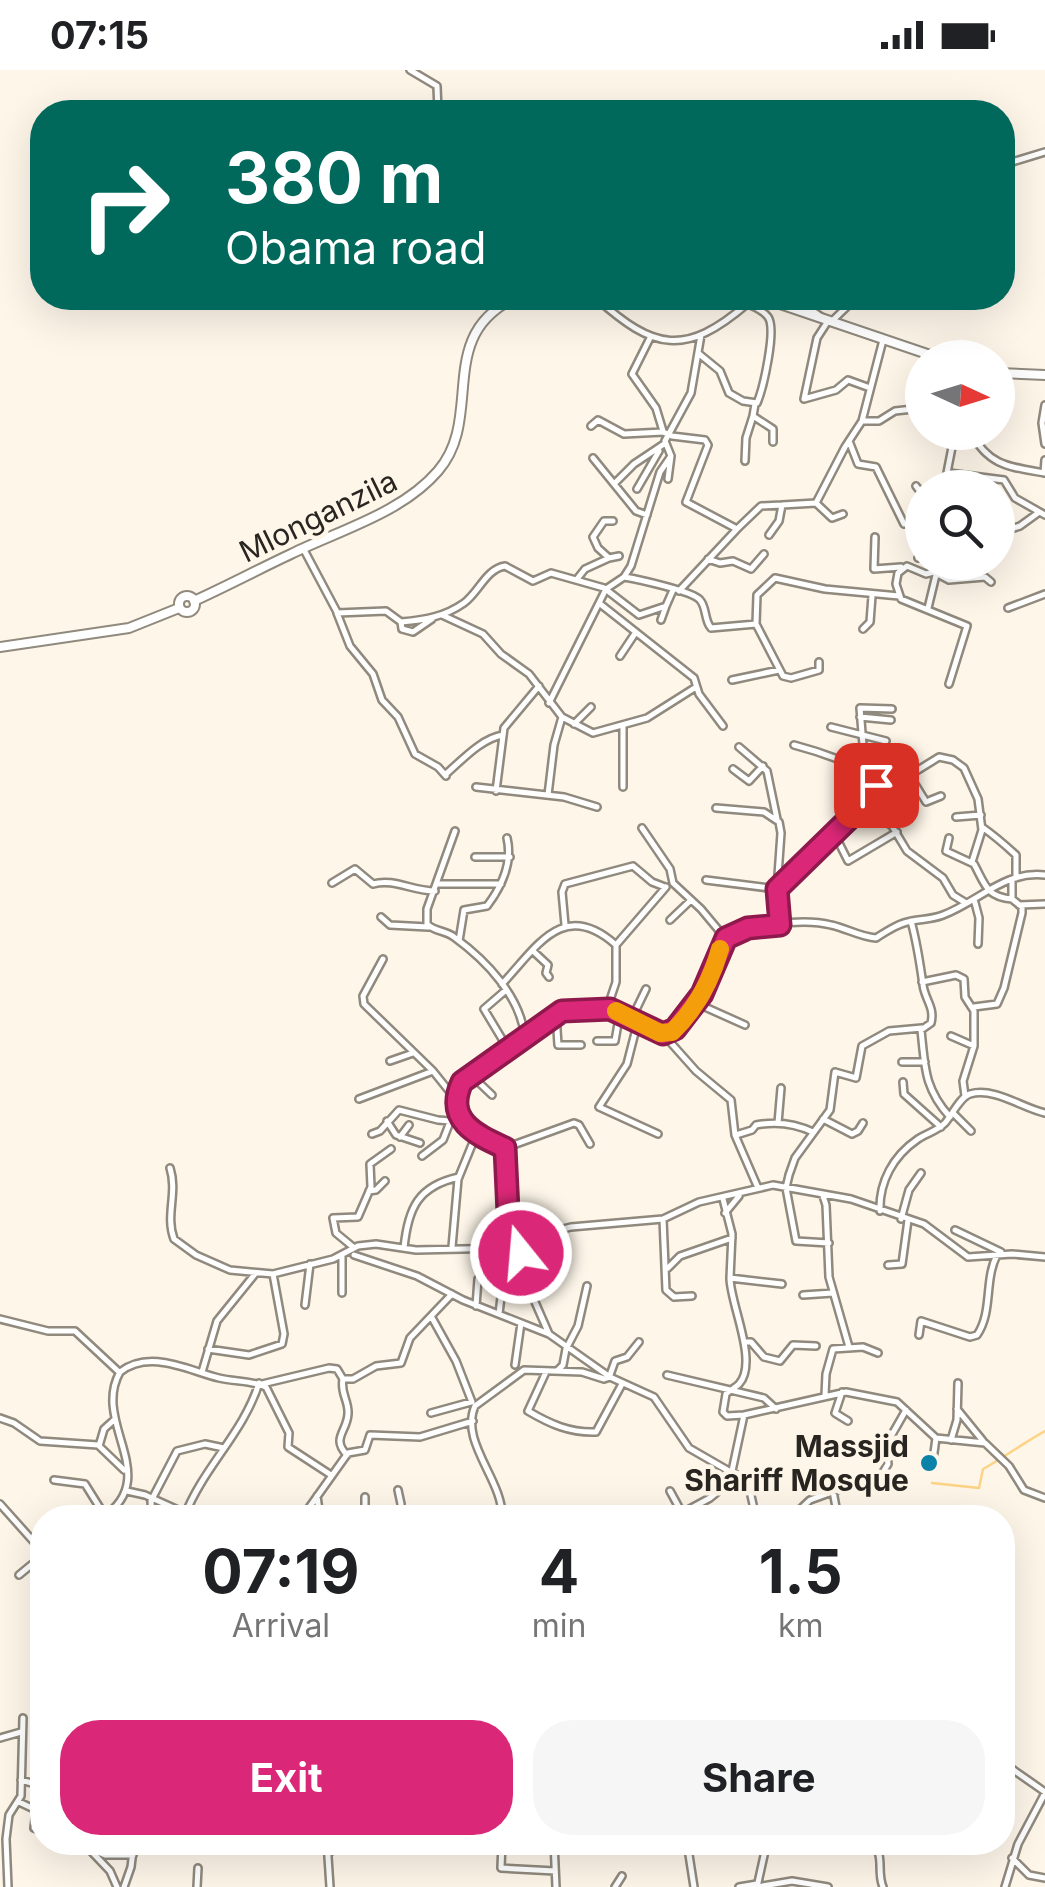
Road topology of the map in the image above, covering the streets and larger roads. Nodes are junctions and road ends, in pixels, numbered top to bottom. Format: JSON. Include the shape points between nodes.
{"nodes":[{"id":1,"x":410,"y":70,"type":"edge"},
{"id":2,"x":438,"y":100,"type":"edge"},
{"id":3,"x":1045,"y":152,"type":"edge"},
{"id":4,"x":1015,"y":162,"type":"edge"},
{"id":5,"x":494,"y":310,"type":"edge"},
{"id":6,"x":610,"y":310,"type":"edge"},
{"id":7,"x":740,"y":310,"type":"edge"},
{"id":8,"x":762,"y":310,"type":"edge"},
{"id":9,"x":792,"y":310,"type":"edge"},
{"id":10,"x":812,"y":310,"type":"edge"},
{"id":11,"x":840,"y":310,"type":"edge"},
{"id":12,"x":827,"y":320,"type":"junction"},
{"id":13,"x":702,"y":335,"type":"junction"},
{"id":14,"x":650,"y":338,"type":"junction"},
{"id":15,"x":883,"y":340,"type":"junction"},
{"id":16,"x":905,"y":347,"type":"edge"},
{"id":17,"x":698,"y":352,"type":"junction"},
{"id":18,"x":1015,"y":374,"type":"edge"},
{"id":19,"x":1045,"y":375,"type":"edge"},
{"id":20,"x":870,"y":388,"type":"junction"},
{"id":21,"x":755,"y":404,"type":"junction"},
{"id":22,"x":1045,"y":406,"type":"edge"},
{"id":23,"x":905,"y":410,"type":"edge"},
{"id":24,"x":754,"y":416,"type":"junction"},
{"id":25,"x":862,"y":421,"type":"junction"},
{"id":26,"x":591,"y":426,"type":"dead end"},
{"id":27,"x":666,"y":433,"type":"junction"},
{"id":28,"x":849,"y":441,"type":"junction"},
{"id":29,"x":773,"y":442,"type":"dead end"},
{"id":30,"x":1045,"y":444,"type":"edge"},
{"id":31,"x":662,"y":446,"type":"junction"},
{"id":32,"x":982,"y":450,"type":"edge"},
{"id":33,"x":671,"y":456,"type":"junction"},
{"id":34,"x":593,"y":458,"type":"dead end"},
{"id":35,"x":1045,"y":460,"type":"edge"},
{"id":36,"x":745,"y":461,"type":"dead end"},
{"id":37,"x":1045,"y":473,"type":"edge"},
{"id":38,"x":668,"y":479,"type":"dead end"},
{"id":39,"x":615,"y":483,"type":"junction"},
{"id":40,"x":637,"y":489,"type":"dead end"},
{"id":41,"x":1015,"y":498,"type":"edge"},
{"id":42,"x":816,"y":503,"type":"junction"},
{"id":43,"x":782,"y":505,"type":"junction"},
{"id":44,"x":843,"y":514,"type":"dead end"},
{"id":45,"x":1042,"y":514,"type":"edge"},
{"id":46,"x":646,"y":515,"type":"junction"},
{"id":47,"x":613,"y":522,"type":"dead end"},
{"id":48,"x":904,"y":524,"type":"dead end"},
{"id":49,"x":1015,"y":527,"type":"edge"},
{"id":50,"x":736,"y":529,"type":"junction"},
{"id":51,"x":769,"y":535,"type":"dead end"},
{"id":52,"x":876,"y":536,"type":"dead end"},
{"id":53,"x":303,"y":548,"type":"junction"},
{"id":54,"x":764,"y":554,"type":"dead end"},
{"id":55,"x":619,"y":556,"type":"dead end"},
{"id":56,"x":609,"y":558,"type":"junction"},
{"id":57,"x":708,"y":559,"type":"junction"},
{"id":58,"x":904,"y":567,"type":"joint"},
{"id":59,"x":624,"y":577,"type":"junction"},
{"id":60,"x":577,"y":579,"type":"junction"},
{"id":61,"x":934,"y":580,"type":"edge"},
{"id":62,"x":989,"y":580,"type":"edge"},
{"id":63,"x":991,"y":582,"type":"dead end"},
{"id":64,"x":606,"y":589,"type":"junction"},
{"id":65,"x":676,"y":591,"type":"junction"},
{"id":66,"x":1045,"y":594,"type":"edge"},
{"id":67,"x":872,"y":595,"type":"junction"},
{"id":68,"x":899,"y":596,"type":"junction"},
{"id":69,"x":599,"y":603,"type":"junction"},
{"id":70,"x":666,"y":606,"type":"junction"},
{"id":71,"x":928,"y":608,"type":"junction"},
{"id":72,"x":1008,"y":608,"type":"dead end"},
{"id":73,"x":337,"y":612,"type":"junction"},
{"id":74,"x":442,"y":616,"type":"junction"},
{"id":75,"x":434,"y":618,"type":"junction"},
{"id":76,"x":661,"y":620,"type":"dead end"},
{"id":77,"x":401,"y":622,"type":"junction"},
{"id":78,"x":756,"y":624,"type":"junction"},
{"id":79,"x":863,"y":629,"type":"dead end"},
{"id":80,"x":636,"y":632,"type":"junction"},
{"id":81,"x":0,"y":647,"type":"edge"},
{"id":82,"x":620,"y":656,"type":"dead end"},
{"id":83,"x":819,"y":662,"type":"dead end"},
{"id":84,"x":779,"y":670,"type":"junction"},
{"id":85,"x":732,"y":680,"type":"dead end"},
{"id":86,"x":950,"y":684,"type":"dead end"},
{"id":87,"x":539,"y":686,"type":"junction"},
{"id":88,"x":696,"y":688,"type":"junction"},
{"id":89,"x":549,"y":703,"type":"junction"},
{"id":90,"x":591,"y":707,"type":"dead end"},
{"id":91,"x":892,"y":709,"type":"dead end"},
{"id":92,"x":562,"y":717,"type":"junction"},
{"id":93,"x":860,"y":717,"type":"junction"},
{"id":94,"x":891,"y":720,"type":"dead end"},
{"id":95,"x":574,"y":724,"type":"junction"},
{"id":96,"x":622,"y":726,"type":"junction"},
{"id":97,"x":723,"y":726,"type":"dead end"},
{"id":98,"x":832,"y":728,"type":"dead end"},
{"id":99,"x":864,"y":734,"type":"junction"},
{"id":100,"x":503,"y":735,"type":"junction"},
{"id":101,"x":886,"y":741,"type":"dead end"},
{"id":102,"x":794,"y":745,"type":"dead end"},
{"id":103,"x":739,"y":746,"type":"dead end"},
{"id":104,"x":763,"y":766,"type":"junction"},
{"id":105,"x":733,"y":769,"type":"dead end"},
{"id":106,"x":865,"y":770,"type":"junction"},
{"id":107,"x":910,"y":776,"type":"junction"},
{"id":108,"x":879,"y":782,"type":"junction"},
{"id":109,"x":476,"y":788,"type":"dead end"},
{"id":110,"x":623,"y":788,"type":"dead end"},
{"id":111,"x":496,"y":791,"type":"junction"},
{"id":112,"x":548,"y":795,"type":"junction"},
{"id":113,"x":941,"y":796,"type":"dead end"},
{"id":114,"x":597,"y":807,"type":"dead end"},
{"id":115,"x":716,"y":808,"type":"dead end"},
{"id":116,"x":856,"y":811,"type":"junction"},
{"id":117,"x":980,"y":816,"type":"junction"},
{"id":118,"x":956,"y":817,"type":"dead end"},
{"id":119,"x":777,"y":820,"type":"junction"},
{"id":120,"x":982,"y":827,"type":"junction"},
{"id":121,"x":642,"y":828,"type":"dead end"},
{"id":122,"x":455,"y":831,"type":"dead end"},
{"id":123,"x":897,"y":832,"type":"junction"},
{"id":124,"x":834,"y":835,"type":"junction"},
{"id":125,"x":507,"y":838,"type":"dead end"},
{"id":126,"x":949,"y":838,"type":"dead end"},
{"id":127,"x":475,"y":857,"type":"dead end"},
{"id":128,"x":510,"y":857,"type":"junction"},
{"id":129,"x":972,"y":862,"type":"junction"},
{"id":130,"x":1045,"y":875,"type":"edge"},
{"id":131,"x":1014,"y":879,"type":"junction"},
{"id":132,"x":706,"y":880,"type":"dead end"},
{"id":133,"x":332,"y":883,"type":"dead end"},
{"id":134,"x":673,"y":883,"type":"junction"},
{"id":135,"x":501,"y":884,"type":"junction"},
{"id":136,"x":666,"y":887,"type":"junction"},
{"id":137,"x":436,"y":888,"type":"junction"},
{"id":138,"x":777,"y":889,"type":"junction"},
{"id":139,"x":985,"y":889,"type":"junction"},
{"id":140,"x":974,"y":899,"type":"junction"},
{"id":141,"x":691,"y":900,"type":"junction"},
{"id":142,"x":1012,"y":900,"type":"junction"},
{"id":143,"x":966,"y":904,"type":"junction"},
{"id":144,"x":1019,"y":904,"type":"junction"},
{"id":145,"x":1045,"y":904,"type":"edge"},
{"id":146,"x":381,"y":917,"type":"dead end"},
{"id":147,"x":670,"y":920,"type":"dead end"},
{"id":148,"x":911,"y":921,"type":"junction"},
{"id":149,"x":565,"y":925,"type":"junction"},
{"id":150,"x":780,"y":925,"type":"junction"},
{"id":151,"x":428,"y":927,"type":"junction"},
{"id":152,"x":726,"y":938,"type":"junction"},
{"id":153,"x":460,"y":941,"type":"junction"},
{"id":154,"x":978,"y":944,"type":"dead end"},
{"id":155,"x":616,"y":945,"type":"junction"},
{"id":156,"x":533,"y":952,"type":"junction"},
{"id":157,"x":383,"y":959,"type":"dead end"},
{"id":158,"x":549,"y":977,"type":"dead end"},
{"id":159,"x":922,"y":982,"type":"junction"},
{"id":160,"x":504,"y":987,"type":"junction"},
{"id":161,"x":646,"y":989,"type":"dead end"},
{"id":162,"x":696,"y":1003,"type":"junction"},
{"id":163,"x":974,"y":1007,"type":"junction"},
{"id":164,"x":608,"y":1009,"type":"junction"},
{"id":165,"x":620,"y":1012,"type":"junction"},
{"id":166,"x":556,"y":1014,"type":"junction"},
{"id":167,"x":635,"y":1020,"type":"junction"},
{"id":168,"x":745,"y":1025,"type":"dead end"},
{"id":169,"x":922,"y":1028,"type":"junction"},
{"id":170,"x":663,"y":1034,"type":"junction"},
{"id":171,"x":952,"y":1036,"type":"dead end"},
{"id":172,"x":525,"y":1038,"type":"junction"},
{"id":173,"x":597,"y":1041,"type":"dead end"},
{"id":174,"x":581,"y":1046,"type":"dead end"},
{"id":175,"x":974,"y":1046,"type":"junction"},
{"id":176,"x":508,"y":1050,"type":"junction"},
{"id":177,"x":413,"y":1053,"type":"junction"},
{"id":178,"x":390,"y":1061,"type":"dead end"},
{"id":179,"x":902,"y":1062,"type":"dead end"},
{"id":180,"x":925,"y":1062,"type":"junction"},
{"id":181,"x":433,"y":1071,"type":"junction"},
{"id":182,"x":472,"y":1075,"type":"junction"},
{"id":183,"x":903,"y":1082,"type":"dead end"},
{"id":184,"x":782,"y":1088,"type":"dead end"},
{"id":185,"x":492,"y":1095,"type":"dead end"},
{"id":186,"x":965,"y":1096,"type":"junction"},
{"id":187,"x":360,"y":1098,"type":"dead end"},
{"id":188,"x":457,"y":1101,"type":"junction"},
{"id":189,"x":1045,"y":1113,"type":"edge"},
{"id":190,"x":952,"y":1116,"type":"junction"},
{"id":191,"x":823,"y":1119,"type":"junction"},
{"id":192,"x":388,"y":1121,"type":"junction"},
{"id":193,"x":450,"y":1122,"type":"junction"},
{"id":194,"x":462,"y":1122,"type":"junction"},
{"id":195,"x":778,"y":1123,"type":"junction"},
{"id":196,"x":863,"y":1123,"type":"dead end"},
{"id":197,"x":410,"y":1125,"type":"dead end"},
{"id":198,"x":941,"y":1127,"type":"junction"},
{"id":199,"x":970,"y":1131,"type":"dead end"},
{"id":200,"x":813,"y":1132,"type":"junction"},
{"id":201,"x":372,"y":1134,"type":"dead end"},
{"id":202,"x":658,"y":1134,"type":"dead end"},
{"id":203,"x":476,"y":1135,"type":"junction"},
{"id":204,"x":736,"y":1135,"type":"junction"},
{"id":205,"x":400,"y":1137,"type":"junction"},
{"id":206,"x":420,"y":1143,"type":"dead end"},
{"id":207,"x":590,"y":1144,"type":"dead end"},
{"id":208,"x":505,"y":1148,"type":"junction"},
{"id":209,"x":390,"y":1149,"type":"dead end"},
{"id":210,"x":422,"y":1156,"type":"dead end"},
{"id":211,"x":170,"y":1168,"type":"dead end"},
{"id":212,"x":921,"y":1173,"type":"dead end"},
{"id":213,"x":459,"y":1177,"type":"junction"},
{"id":214,"x":385,"y":1181,"type":"dead end"},
{"id":215,"x":758,"y":1188,"type":"junction"},
{"id":216,"x":786,"y":1188,"type":"junction"},
{"id":217,"x":369,"y":1190,"type":"junction"},
{"id":218,"x":740,"y":1194,"type":"junction"},
{"id":219,"x":822,"y":1196,"type":"junction"},
{"id":220,"x":723,"y":1199,"type":"junction"},
{"id":221,"x":880,"y":1211,"type":"junction"},
{"id":222,"x":726,"y":1213,"type":"junction"},
{"id":223,"x":664,"y":1219,"type":"junction"},
{"id":224,"x":905,"y":1219,"type":"junction"},
{"id":225,"x":955,"y":1230,"type":"dead end"},
{"id":226,"x":732,"y":1238,"type":"junction"},
{"id":227,"x":524,"y":1242,"type":"junction"},
{"id":228,"x":829,"y":1243,"type":"junction"},
{"id":229,"x":452,"y":1247,"type":"junction"},
{"id":230,"x":404,"y":1248,"type":"junction"},
{"id":231,"x":353,"y":1251,"type":"junction"},
{"id":232,"x":1009,"y":1254,"type":"junction"},
{"id":233,"x":997,"y":1255,"type":"junction"},
{"id":234,"x":342,"y":1257,"type":"junction"},
{"id":235,"x":1045,"y":1257,"type":"edge"},
{"id":236,"x":333,"y":1259,"type":"junction"},
{"id":237,"x":310,"y":1264,"type":"junction"},
{"id":238,"x":888,"y":1265,"type":"dead end"},
{"id":239,"x":668,"y":1269,"type":"junction"},
{"id":240,"x":504,"y":1271,"type":"dead end"},
{"id":241,"x":254,"y":1274,"type":"junction"},
{"id":242,"x":273,"y":1274,"type":"junction"},
{"id":243,"x":730,"y":1278,"type":"junction"},
{"id":244,"x":478,"y":1279,"type":"dead end"},
{"id":245,"x":782,"y":1284,"type":"dead end"},
{"id":246,"x":588,"y":1286,"type":"dead end"},
{"id":247,"x":342,"y":1293,"type":"dead end"},
{"id":248,"x":834,"y":1293,"type":"junction"},
{"id":249,"x":452,"y":1294,"type":"junction"},
{"id":250,"x":802,"y":1295,"type":"dead end"},
{"id":251,"x":692,"y":1296,"type":"dead end"},
{"id":252,"x":305,"y":1305,"type":"dead end"},
{"id":253,"x":476,"y":1306,"type":"junction"},
{"id":254,"x":498,"y":1314,"type":"junction"},
{"id":255,"x":431,"y":1316,"type":"junction"},
{"id":256,"x":0,"y":1319,"type":"edge"},
{"id":257,"x":521,"y":1323,"type":"junction"},
{"id":258,"x":548,"y":1334,"type":"junction"},
{"id":259,"x":919,"y":1335,"type":"dead end"},
{"id":260,"x":639,"y":1342,"type":"dead end"},
{"id":261,"x":744,"y":1342,"type":"junction"},
{"id":262,"x":816,"y":1346,"type":"dead end"},
{"id":263,"x":849,"y":1347,"type":"junction"},
{"id":264,"x":566,"y":1349,"type":"junction"},
{"id":265,"x":208,"y":1350,"type":"junction"},
{"id":266,"x":878,"y":1353,"type":"dead end"},
{"id":267,"x":515,"y":1366,"type":"dead end"},
{"id":268,"x":120,"y":1372,"type":"junction"},
{"id":269,"x":202,"y":1372,"type":"junction"},
{"id":270,"x":546,"y":1372,"type":"junction"},
{"id":271,"x":556,"y":1372,"type":"junction"},
{"id":272,"x":666,"y":1375,"type":"dead end"},
{"id":273,"x":610,"y":1376,"type":"junction"},
{"id":274,"x":343,"y":1379,"type":"junction"},
{"id":275,"x":623,"y":1383,"type":"junction"},
{"id":276,"x":958,"y":1383,"type":"dead end"},
{"id":277,"x":260,"y":1384,"type":"junction"},
{"id":278,"x":726,"y":1391,"type":"junction"},
{"id":279,"x":842,"y":1392,"type":"junction"},
{"id":280,"x":825,"y":1395,"type":"junction"},
{"id":281,"x":476,"y":1402,"type":"junction"},
{"id":282,"x":518,"y":1407,"type":"dead end"},
{"id":283,"x":776,"y":1409,"type":"junction"},
{"id":284,"x":956,"y":1409,"type":"junction"},
{"id":285,"x":527,"y":1410,"type":"junction"},
{"id":286,"x":906,"y":1410,"type":"junction"},
{"id":287,"x":431,"y":1413,"type":"dead end"},
{"id":288,"x":744,"y":1415,"type":"junction"},
{"id":289,"x":0,"y":1418,"type":"edge"},
{"id":290,"x":114,"y":1420,"type":"junction"},
{"id":291,"x":473,"y":1421,"type":"junction"},
{"id":292,"x":848,"y":1421,"type":"dead end"},
{"id":293,"x":936,"y":1438,"type":"junction"},
{"id":294,"x":951,"y":1440,"type":"junction"},
{"id":295,"x":984,"y":1442,"type":"junction"},
{"id":296,"x":99,"y":1446,"type":"junction"},
{"id":297,"x":224,"y":1448,"type":"junction"},
{"id":298,"x":347,"y":1455,"type":"junction"},
{"id":299,"x":933,"y":1460,"type":"dead end"},
{"id":300,"x":126,"y":1473,"type":"junction"},
{"id":301,"x":735,"y":1473,"type":"junction"},
{"id":302,"x":331,"y":1475,"type":"junction"},
{"id":303,"x":54,"y":1480,"type":"dead end"},
{"id":304,"x":398,"y":1490,"type":"dead end"},
{"id":305,"x":128,"y":1491,"type":"junction"},
{"id":306,"x":670,"y":1492,"type":"dead end"},
{"id":307,"x":833,"y":1492,"type":"junction"},
{"id":308,"x":317,"y":1495,"type":"junction"},
{"id":309,"x":365,"y":1497,"type":"dead end"},
{"id":310,"x":1045,"y":1498,"type":"edge"},
{"id":311,"x":152,"y":1499,"type":"junction"},
{"id":312,"x":0,"y":1504,"type":"edge"},
{"id":313,"x":97,"y":1505,"type":"edge"},
{"id":314,"x":119,"y":1505,"type":"edge"},
{"id":315,"x":152,"y":1505,"type":"edge"},
{"id":316,"x":165,"y":1505,"type":"edge"},
{"id":317,"x":189,"y":1505,"type":"edge"},
{"id":318,"x":311,"y":1505,"type":"edge"},
{"id":319,"x":318,"y":1505,"type":"edge"},
{"id":320,"x":365,"y":1505,"type":"edge"},
{"id":321,"x":402,"y":1505,"type":"edge"},
{"id":322,"x":501,"y":1505,"type":"edge"},
{"id":323,"x":677,"y":1505,"type":"edge"},
{"id":324,"x":698,"y":1505,"type":"edge"},
{"id":325,"x":754,"y":1505,"type":"edge"},
{"id":326,"x":805,"y":1505,"type":"edge"},
{"id":327,"x":836,"y":1505,"type":"edge"},
{"id":328,"x":30,"y":1540,"type":"edge"},
{"id":329,"x":30,"y":1565,"type":"edge"},
{"id":330,"x":19,"y":1575,"type":"dead end"},
{"id":331,"x":23,"y":1718,"type":"dead end"},
{"id":332,"x":22,"y":1732,"type":"junction"},
{"id":333,"x":0,"y":1738,"type":"edge"},
{"id":334,"x":1015,"y":1771,"type":"edge"},
{"id":335,"x":21,"y":1780,"type":"junction"},
{"id":336,"x":30,"y":1783,"type":"edge"},
{"id":337,"x":1045,"y":1793,"type":"edge"},
{"id":338,"x":19,"y":1802,"type":"junction"},
{"id":339,"x":30,"y":1807,"type":"edge"},
{"id":340,"x":1015,"y":1852,"type":"edge"},
{"id":341,"x":95,"y":1855,"type":"edge"},
{"id":342,"x":109,"y":1855,"type":"edge"},
{"id":343,"x":328,"y":1855,"type":"edge"},
{"id":344,"x":502,"y":1855,"type":"edge"},
{"id":345,"x":554,"y":1855,"type":"edge"},
{"id":346,"x":689,"y":1855,"type":"edge"},
{"id":347,"x":765,"y":1855,"type":"edge"},
{"id":348,"x":880,"y":1855,"type":"edge"},
{"id":349,"x":1014,"y":1855,"type":"edge"},
{"id":350,"x":133,"y":1856,"type":"joint"},
{"id":351,"x":1012,"y":1858,"type":"junction"},
{"id":352,"x":198,"y":1868,"type":"dead end"},
{"id":353,"x":554,"y":1871,"type":"junction"},
{"id":354,"x":622,"y":1876,"type":"dead end"},
{"id":355,"x":1045,"y":1878,"type":"edge"},
{"id":356,"x":328,"y":1885,"type":"edge"},
{"id":357,"x":757,"y":1886,"type":"edge"},
{"id":358,"x":8,"y":1887,"type":"edge"},
{"id":359,"x":116,"y":1887,"type":"edge"},
{"id":360,"x":124,"y":1887,"type":"edge"},
{"id":361,"x":197,"y":1887,"type":"edge"},
{"id":362,"x":556,"y":1887,"type":"edge"},
{"id":363,"x":615,"y":1887,"type":"edge"},
{"id":364,"x":694,"y":1887,"type":"edge"},
{"id":365,"x":739,"y":1887,"type":"edge"},
{"id":366,"x":828,"y":1887,"type":"edge"},
{"id":367,"x":882,"y":1887,"type":"edge"},
{"id":368,"x":1005,"y":1887,"type":"edge"}],
"edges":[{"from":1,"to":2,"type":"street","via":[[438,86]]},
{"from":3,"to":4,"type":"street"},
{"from":5,"to":53,"type":"street","name":"Mlonganzila","via":[[469,342],[459,426],[438,471],[414,495]]},
{"from":6,"to":14,"type":"street"},
{"from":7,"to":13,"type":"street"},
{"from":8,"to":21,"type":"street","via":[[771,324]]},
{"from":9,"to":12,"type":"street"},
{"from":10,"to":12,"type":"street"},
{"from":11,"to":12,"type":"street"},
{"from":12,"to":15,"type":"street"},
{"from":12,"to":20,"type":"street","via":[[804,399],[848,380]]},
{"from":13,"to":14,"type":"street"},
{"from":13,"to":17,"type":"street"},
{"from":14,"to":27,"type":"street","via":[[632,374]]},
{"from":15,"to":16,"type":"street"},
{"from":15,"to":20,"type":"street"},
{"from":17,"to":21,"type":"street","via":[[720,370],[729,394]]},
{"from":17,"to":27,"type":"street","via":[[690,393]]},
{"from":18,"to":19,"type":"street"},
{"from":20,"to":25,"type":"street"},
{"from":21,"to":24,"type":"street"},
{"from":22,"to":30,"type":"street"},
{"from":23,"to":25,"type":"street"},
{"from":24,"to":29,"type":"street","via":[[772,429]]},
{"from":24,"to":36,"type":"street"},
{"from":25,"to":28,"type":"street"},
{"from":26,"to":27,"type":"street","via":[[598,420],[624,434]]},
{"from":27,"to":31,"type":"street"},
{"from":27,"to":50,"type":"street","via":[[708,442],[686,502]]},
{"from":28,"to":42,"type":"street"},
{"from":28,"to":48,"type":"street","via":[[858,464],[876,466]]},
{"from":31,"to":33,"type":"street"},
{"from":31,"to":39,"type":"street"},
{"from":31,"to":40,"type":"street"},
{"from":32,"to":37,"type":"street","via":[[1009,466]]},
{"from":33,"to":38,"type":"street"},
{"from":33,"to":46,"type":"street"},
{"from":34,"to":39,"type":"street"},
{"from":35,"to":37,"type":"street"},
{"from":39,"to":46,"type":"street"},
{"from":41,"to":45,"type":"street"},
{"from":42,"to":43,"type":"street"},
{"from":42,"to":44,"type":"street","via":[[832,518]]},
{"from":43,"to":50,"type":"street","via":[[761,506]]},
{"from":43,"to":51,"type":"street"},
{"from":45,"to":49,"type":"street"},
{"from":46,"to":59,"type":"street"},
{"from":47,"to":56,"type":"street","via":[[593,534]]},
{"from":50,"to":57,"type":"street"},
{"from":52,"to":58,"type":"street","via":[[874,569]]},
{"from":53,"to":73,"type":"street"},
{"from":53,"to":81,"type":"street","name":"Mlonganzila","via":[[194,600],[189,613],[179,608],[129,628]]},
{"from":54,"to":57,"type":"street","via":[[750,569]]},
{"from":55,"to":56,"type":"street"},
{"from":56,"to":60,"type":"street"},
{"from":57,"to":65,"type":"street"},
{"from":58,"to":68,"type":"street","via":[[896,578]]},
{"from":59,"to":64,"type":"street"},
{"from":59,"to":65,"type":"street"},
{"from":60,"to":64,"type":"street"},
{"from":60,"to":74,"type":"street","via":[[550,572],[534,582],[516,569],[497,568],[474,595]]},
{"from":61,"to":71,"type":"street"},
{"from":62,"to":63,"type":"street"},
{"from":64,"to":69,"type":"street"},
{"from":64,"to":70,"type":"street","via":[[640,615]]},
{"from":65,"to":70,"type":"street"},
{"from":65,"to":78,"type":"street","via":[[700,600],[711,628]]},
{"from":66,"to":72,"type":"street"},
{"from":67,"to":68,"type":"street"},
{"from":67,"to":78,"type":"street","via":[[777,578],[757,595]]},
{"from":67,"to":79,"type":"street"},
{"from":68,"to":71,"type":"street"},
{"from":69,"to":80,"type":"street"},
{"from":69,"to":89,"type":"street"},
{"from":70,"to":76,"type":"street"},
{"from":71,"to":86,"type":"street","via":[[966,626]]},
{"from":73,"to":77,"type":"street","via":[[386,611]]},
{"from":73,"to":100,"type":"street","via":[[415,754],[445,775],[485,739]]},
{"from":74,"to":75,"type":"street"},
{"from":74,"to":87,"type":"street","via":[[483,634]]},
{"from":75,"to":77,"type":"street"},
{"from":75,"to":77,"type":"street","via":[[413,632]]},
{"from":78,"to":84,"type":"street"},
{"from":80,"to":82,"type":"street"},
{"from":80,"to":88,"type":"street","via":[[694,678]]},
{"from":83,"to":84,"type":"street","via":[[819,670],[790,678]]},
{"from":84,"to":85,"type":"street"},
{"from":87,"to":89,"type":"street"},
{"from":87,"to":100,"type":"street"},
{"from":88,"to":96,"type":"street"},
{"from":88,"to":97,"type":"street"},
{"from":89,"to":92,"type":"street"},
{"from":90,"to":95,"type":"street"},
{"from":91,"to":93,"type":"street","via":[[860,707]]},
{"from":92,"to":95,"type":"street"},
{"from":92,"to":112,"type":"street"},
{"from":93,"to":94,"type":"street"},
{"from":93,"to":99,"type":"street"},
{"from":95,"to":96,"type":"street","via":[[597,733]]},
{"from":96,"to":110,"type":"street"},
{"from":98,"to":99,"type":"street"},
{"from":99,"to":101,"type":"street"},
{"from":99,"to":106,"type":"street"},
{"from":100,"to":111,"type":"street"},
{"from":102,"to":106,"type":"street"},
{"from":103,"to":104,"type":"street"},
{"from":104,"to":105,"type":"street","via":[[749,781]]},
{"from":104,"to":119,"type":"street"},
{"from":106,"to":108,"type":"street"},
{"from":107,"to":108,"type":"street"},
{"from":107,"to":113,"type":"street","via":[[926,802]]},
{"from":107,"to":117,"type":"street","via":[[939,756],[954,760],[965,770]]},
{"from":108,"to":116,"type":"street","via":[[859,796]]},
{"from":109,"to":111,"type":"street"},
{"from":111,"to":112,"type":"street"},
{"from":112,"to":114,"type":"street"},
{"from":115,"to":119,"type":"street","via":[[764,812]]},
{"from":116,"to":123,"type":"street","via":[[869,808]]},
{"from":116,"to":124,"type":"street"},
{"from":117,"to":118,"type":"street"},
{"from":117,"to":120,"type":"street"},
{"from":119,"to":138,"type":"street"},
{"from":120,"to":129,"type":"street"},
{"from":120,"to":131,"type":"street","via":[[1016,855]]},
{"from":121,"to":134,"type":"street"},
{"from":122,"to":137,"type":"street"},
{"from":123,"to":124,"type":"street","via":[[848,861]]},
{"from":123,"to":143,"type":"street","via":[[907,851]]},
{"from":124,"to":138,"type":"street"},
{"from":125,"to":128,"type":"street"},
{"from":126,"to":129,"type":"street","via":[[946,850]]},
{"from":127,"to":128,"type":"street"},
{"from":128,"to":135,"type":"street"},
{"from":129,"to":139,"type":"street"},
{"from":130,"to":131,"type":"street"},
{"from":131,"to":139,"type":"street"},
{"from":131,"to":142,"type":"street"},
{"from":132,"to":138,"type":"street"},
{"from":133,"to":137,"type":"street","via":[[354,868],[372,884]]},
{"from":134,"to":136,"type":"street"},
{"from":134,"to":141,"type":"street"},
{"from":135,"to":137,"type":"street"},
{"from":135,"to":153,"type":"street","via":[[487,906],[464,911]]},
{"from":136,"to":149,"type":"street","via":[[633,866],[565,884]]},
{"from":136,"to":155,"type":"street"},
{"from":137,"to":151,"type":"street"},
{"from":138,"to":150,"type":"street"},
{"from":139,"to":140,"type":"street"},
{"from":139,"to":142,"type":"street"},
{"from":140,"to":143,"type":"street"},
{"from":140,"to":154,"type":"street"},
{"from":141,"to":147,"type":"street"},
{"from":141,"to":152,"type":"street"},
{"from":142,"to":144,"type":"street"},
{"from":143,"to":148,"type":"street"},
{"from":144,"to":145,"type":"street"},
{"from":144,"to":163,"type":"street","via":[[1001,997],[992,1006]]},
{"from":146,"to":151,"type":"street","via":[[390,925]]},
{"from":148,"to":150,"type":"street","via":[[871,938],[820,923]]},
{"from":148,"to":159,"type":"street"},
{"from":149,"to":155,"type":"street","via":[[594,931]]},
{"from":149,"to":156,"type":"street"},
{"from":150,"to":152,"type":"street"},
{"from":151,"to":153,"type":"street"},
{"from":152,"to":162,"type":"street"},
{"from":153,"to":160,"type":"street"},
{"from":155,"to":164,"type":"street"},
{"from":156,"to":158,"type":"street","via":[[549,966]]},
{"from":156,"to":160,"type":"street"},
{"from":157,"to":177,"type":"street","via":[[362,1001]]},
{"from":159,"to":163,"type":"street","via":[[962,976]]},
{"from":159,"to":169,"type":"street","via":[[933,1012]]},
{"from":160,"to":172,"type":"street","via":[[522,1015]]},
{"from":160,"to":176,"type":"street","via":[[484,1010]]},
{"from":161,"to":167,"type":"street"},
{"from":162,"to":168,"type":"street"},
{"from":162,"to":170,"type":"street"},
{"from":163,"to":175,"type":"street"},
{"from":164,"to":165,"type":"street"},
{"from":164,"to":166,"type":"street"},
{"from":165,"to":167,"type":"street"},
{"from":165,"to":173,"type":"street","via":[[616,1040]]},
{"from":166,"to":172,"type":"street"},
{"from":166,"to":174,"type":"street","via":[[558,1044]]},
{"from":167,"to":170,"type":"street"},
{"from":167,"to":202,"type":"street","via":[[627,1064],[599,1108]]},
{"from":169,"to":180,"type":"street"},
{"from":169,"to":191,"type":"street","via":[[889,1030],[862,1046],[857,1078],[835,1072],[831,1108]]},
{"from":170,"to":204,"type":"street","via":[[732,1100]]},
{"from":171,"to":175,"type":"street"},
{"from":172,"to":176,"type":"street"},
{"from":175,"to":186,"type":"street"},
{"from":176,"to":182,"type":"street"},
{"from":177,"to":178,"type":"street"},
{"from":177,"to":181,"type":"street"},
{"from":179,"to":180,"type":"street"},
{"from":180,"to":190,"type":"street","via":[[931,1094]]},
{"from":181,"to":187,"type":"street"},
{"from":181,"to":188,"type":"street"},
{"from":182,"to":185,"type":"street"},
{"from":182,"to":188,"type":"street"},
{"from":183,"to":198,"type":"street","via":[[905,1096]]},
{"from":184,"to":195,"type":"street"},
{"from":186,"to":189,"type":"street","via":[[1006,1098]]},
{"from":186,"to":190,"type":"street"},
{"from":188,"to":194,"type":"street"},
{"from":190,"to":198,"type":"street"},
{"from":190,"to":199,"type":"street"},
{"from":191,"to":196,"type":"street","via":[[852,1134]]},
{"from":191,"to":200,"type":"street"},
{"from":192,"to":193,"type":"street","via":[[399,1110]]},
{"from":192,"to":201,"type":"street"},
{"from":192,"to":205,"type":"street"},
{"from":193,"to":194,"type":"street"},
{"from":193,"to":210,"type":"street","via":[[443,1140]]},
{"from":194,"to":203,"type":"street"},
{"from":195,"to":200,"type":"street"},
{"from":195,"to":204,"type":"street"},
{"from":197,"to":205,"type":"street"},
{"from":198,"to":221,"type":"street","via":[[912,1144],[885,1176]]},
{"from":200,"to":216,"type":"street","via":[[792,1164]]},
{"from":203,"to":208,"type":"street"},
{"from":203,"to":213,"type":"street"},
{"from":204,"to":215,"type":"street"},
{"from":205,"to":206,"type":"street"},
{"from":207,"to":208,"type":"street","via":[[574,1123]]},
{"from":208,"to":227,"type":"street","via":[[508,1212]]},
{"from":209,"to":217,"type":"street","via":[[370,1164]]},
{"from":211,"to":241,"type":"street","via":[[174,1239],[220,1266]]},
{"from":212,"to":224,"type":"street","via":[[909,1190]]},
{"from":213,"to":229,"type":"street"},
{"from":213,"to":230,"type":"street","via":[[426,1190],[410,1214]]},
{"from":214,"to":217,"type":"street"},
{"from":215,"to":216,"type":"street"},
{"from":215,"to":218,"type":"street"},
{"from":216,"to":219,"type":"street"},
{"from":216,"to":228,"type":"street","via":[[796,1241]]},
{"from":217,"to":231,"type":"street","via":[[358,1216],[332,1220]]},
{"from":218,"to":220,"type":"street"},
{"from":218,"to":222,"type":"street"},
{"from":219,"to":221,"type":"street"},
{"from":219,"to":228,"type":"street"},
{"from":220,"to":222,"type":"street"},
{"from":220,"to":223,"type":"street"},
{"from":221,"to":224,"type":"street"},
{"from":222,"to":226,"type":"street"},
{"from":223,"to":227,"type":"street","via":[[571,1227]]},
{"from":223,"to":239,"type":"street"},
{"from":224,"to":233,"type":"street","via":[[929,1226],[968,1257]]},
{"from":224,"to":238,"type":"street","via":[[902,1264]]},
{"from":225,"to":232,"type":"street"},
{"from":226,"to":239,"type":"street","via":[[680,1256]]},
{"from":226,"to":243,"type":"street"},
{"from":227,"to":229,"type":"street"},
{"from":227,"to":258,"type":"street","via":[[521,1270]]},
{"from":228,"to":248,"type":"street"},
{"from":229,"to":230,"type":"street"},
{"from":230,"to":231,"type":"street"},
{"from":231,"to":234,"type":"street"},
{"from":231,"to":236,"type":"street"},
{"from":231,"to":249,"type":"street"},
{"from":232,"to":233,"type":"street"},
{"from":232,"to":235,"type":"street"},
{"from":233,"to":259,"type":"street","via":[[977,1335],[921,1321]]},
{"from":234,"to":236,"type":"street"},
{"from":234,"to":247,"type":"street"},
{"from":236,"to":237,"type":"street"},
{"from":237,"to":242,"type":"street"},
{"from":237,"to":252,"type":"street"},
{"from":239,"to":251,"type":"street","via":[[668,1293]]},
{"from":240,"to":254,"type":"street"},
{"from":241,"to":242,"type":"street"},
{"from":241,"to":265,"type":"street","via":[[218,1322]]},
{"from":242,"to":265,"type":"street","via":[[282,1344],[249,1355]]},
{"from":243,"to":245,"type":"street"},
{"from":243,"to":261,"type":"street"},
{"from":244,"to":253,"type":"street"},
{"from":246,"to":264,"type":"street"},
{"from":248,"to":250,"type":"street"},
{"from":248,"to":263,"type":"street"},
{"from":249,"to":253,"type":"street"},
{"from":249,"to":255,"type":"street"},
{"from":253,"to":254,"type":"street"},
{"from":254,"to":257,"type":"street"},
{"from":255,"to":274,"type":"street","via":[[410,1338],[404,1361]]},
{"from":255,"to":281,"type":"street"},
{"from":256,"to":268,"type":"street","via":[[75,1331]]},
{"from":257,"to":258,"type":"street"},
{"from":257,"to":267,"type":"street"},
{"from":258,"to":264,"type":"street"},
{"from":260,"to":273,"type":"street","via":[[615,1362]]},
{"from":261,"to":262,"type":"street","via":[[778,1361],[793,1345]]},
{"from":261,"to":278,"type":"street","via":[[741,1381]]},
{"from":263,"to":266,"type":"street"},
{"from":263,"to":280,"type":"street","via":[[831,1352]]},
{"from":264,"to":271,"type":"street"},
{"from":264,"to":273,"type":"street"},
{"from":265,"to":269,"type":"street"},
{"from":268,"to":269,"type":"street","via":[[158,1361]]},
{"from":268,"to":290,"type":"street","via":[[110,1402]]},
{"from":269,"to":277,"type":"street"},
{"from":270,"to":271,"type":"street"},
{"from":270,"to":281,"type":"street","via":[[520,1372]]},
{"from":270,"to":285,"type":"street"},
{"from":271,"to":273,"type":"street"},
{"from":272,"to":278,"type":"street"},
{"from":273,"to":275,"type":"street"},
{"from":274,"to":277,"type":"street","via":[[330,1368]]},
{"from":274,"to":298,"type":"street","via":[[348,1414],[339,1443]]},
{"from":275,"to":285,"type":"street","via":[[595,1433],[554,1426]]},
{"from":275,"to":301,"type":"street","via":[[654,1397],[693,1452]]},
{"from":276,"to":284,"type":"street"},
{"from":277,"to":297,"type":"street"},
{"from":277,"to":302,"type":"street","via":[[271,1392],[288,1448]]},
{"from":278,"to":283,"type":"street","via":[[764,1398]]},
{"from":278,"to":288,"type":"street","via":[[724,1415]]},
{"from":279,"to":280,"type":"street"},
{"from":279,"to":286,"type":"street","via":[[897,1402]]},
{"from":279,"to":292,"type":"street","via":[[835,1413]]},
{"from":280,"to":283,"type":"street"},
{"from":281,"to":287,"type":"street"},
{"from":281,"to":291,"type":"street"},
{"from":282,"to":285,"type":"street"},
{"from":283,"to":288,"type":"street"},
{"from":284,"to":294,"type":"street"},
{"from":284,"to":295,"type":"street"},
{"from":286,"to":293,"type":"street"},
{"from":286,"to":307,"type":"street","via":[[886,1445],[882,1473]]},
{"from":288,"to":301,"type":"street"},
{"from":289,"to":296,"type":"street","via":[[43,1442]]},
{"from":290,"to":296,"type":"street"},
{"from":290,"to":300,"type":"street"},
{"from":291,"to":298,"type":"street","via":[[420,1437],[371,1434],[365,1450]]},
{"from":291,"to":322,"type":"street"},
{"from":293,"to":294,"type":"street"},
{"from":293,"to":299,"type":"street"},
{"from":294,"to":295,"type":"street"},
{"from":295,"to":310,"type":"street","via":[[1024,1490]]},
{"from":296,"to":300,"type":"street"},
{"from":297,"to":311,"type":"street","via":[[208,1444],[177,1451]]},
{"from":297,"to":317,"type":"street"},
{"from":298,"to":302,"type":"street"},
{"from":300,"to":305,"type":"street"},
{"from":301,"to":324,"type":"street"},
{"from":301,"to":325,"type":"street","via":[[750,1486]]},
{"from":302,"to":308,"type":"street"},
{"from":303,"to":313,"type":"street","via":[[84,1484]]},
{"from":304,"to":321,"type":"street"},
{"from":305,"to":311,"type":"street"},
{"from":305,"to":314,"type":"street"},
{"from":306,"to":323,"type":"street"},
{"from":307,"to":326,"type":"street"},
{"from":307,"to":327,"type":"street"},
{"from":308,"to":318,"type":"street"},
{"from":308,"to":319,"type":"street"},
{"from":309,"to":320,"type":"street"},
{"from":311,"to":315,"type":"street"},
{"from":311,"to":316,"type":"street"},
{"from":312,"to":328,"type":"street"},
{"from":329,"to":330,"type":"street"},
{"from":331,"to":332,"type":"street"},
{"from":332,"to":333,"type":"street"},
{"from":332,"to":335,"type":"street"},
{"from":334,"to":337,"type":"street"},
{"from":335,"to":336,"type":"street"},
{"from":335,"to":338,"type":"street"},
{"from":337,"to":340,"type":"street"},
{"from":338,"to":339,"type":"street"},
{"from":338,"to":358,"type":"street","via":[[8,1819]]},
{"from":341,"to":359,"type":"street"},
{"from":342,"to":350,"type":"street"},
{"from":343,"to":356,"type":"street"},
{"from":344,"to":353,"type":"street","via":[[501,1868]]},
{"from":345,"to":353,"type":"street"},
{"from":346,"to":364,"type":"street"},
{"from":347,"to":357,"type":"street"},
{"from":348,"to":367,"type":"street"},
{"from":349,"to":351,"type":"street"},
{"from":350,"to":360,"type":"street"},
{"from":351,"to":355,"type":"street","via":[[1029,1875]]},
{"from":351,"to":368,"type":"street"},
{"from":352,"to":361,"type":"street"},
{"from":353,"to":362,"type":"street"},
{"from":354,"to":363,"type":"street"},
{"from":357,"to":365,"type":"street"},
{"from":357,"to":366,"type":"street","via":[[792,1881]]}]}
